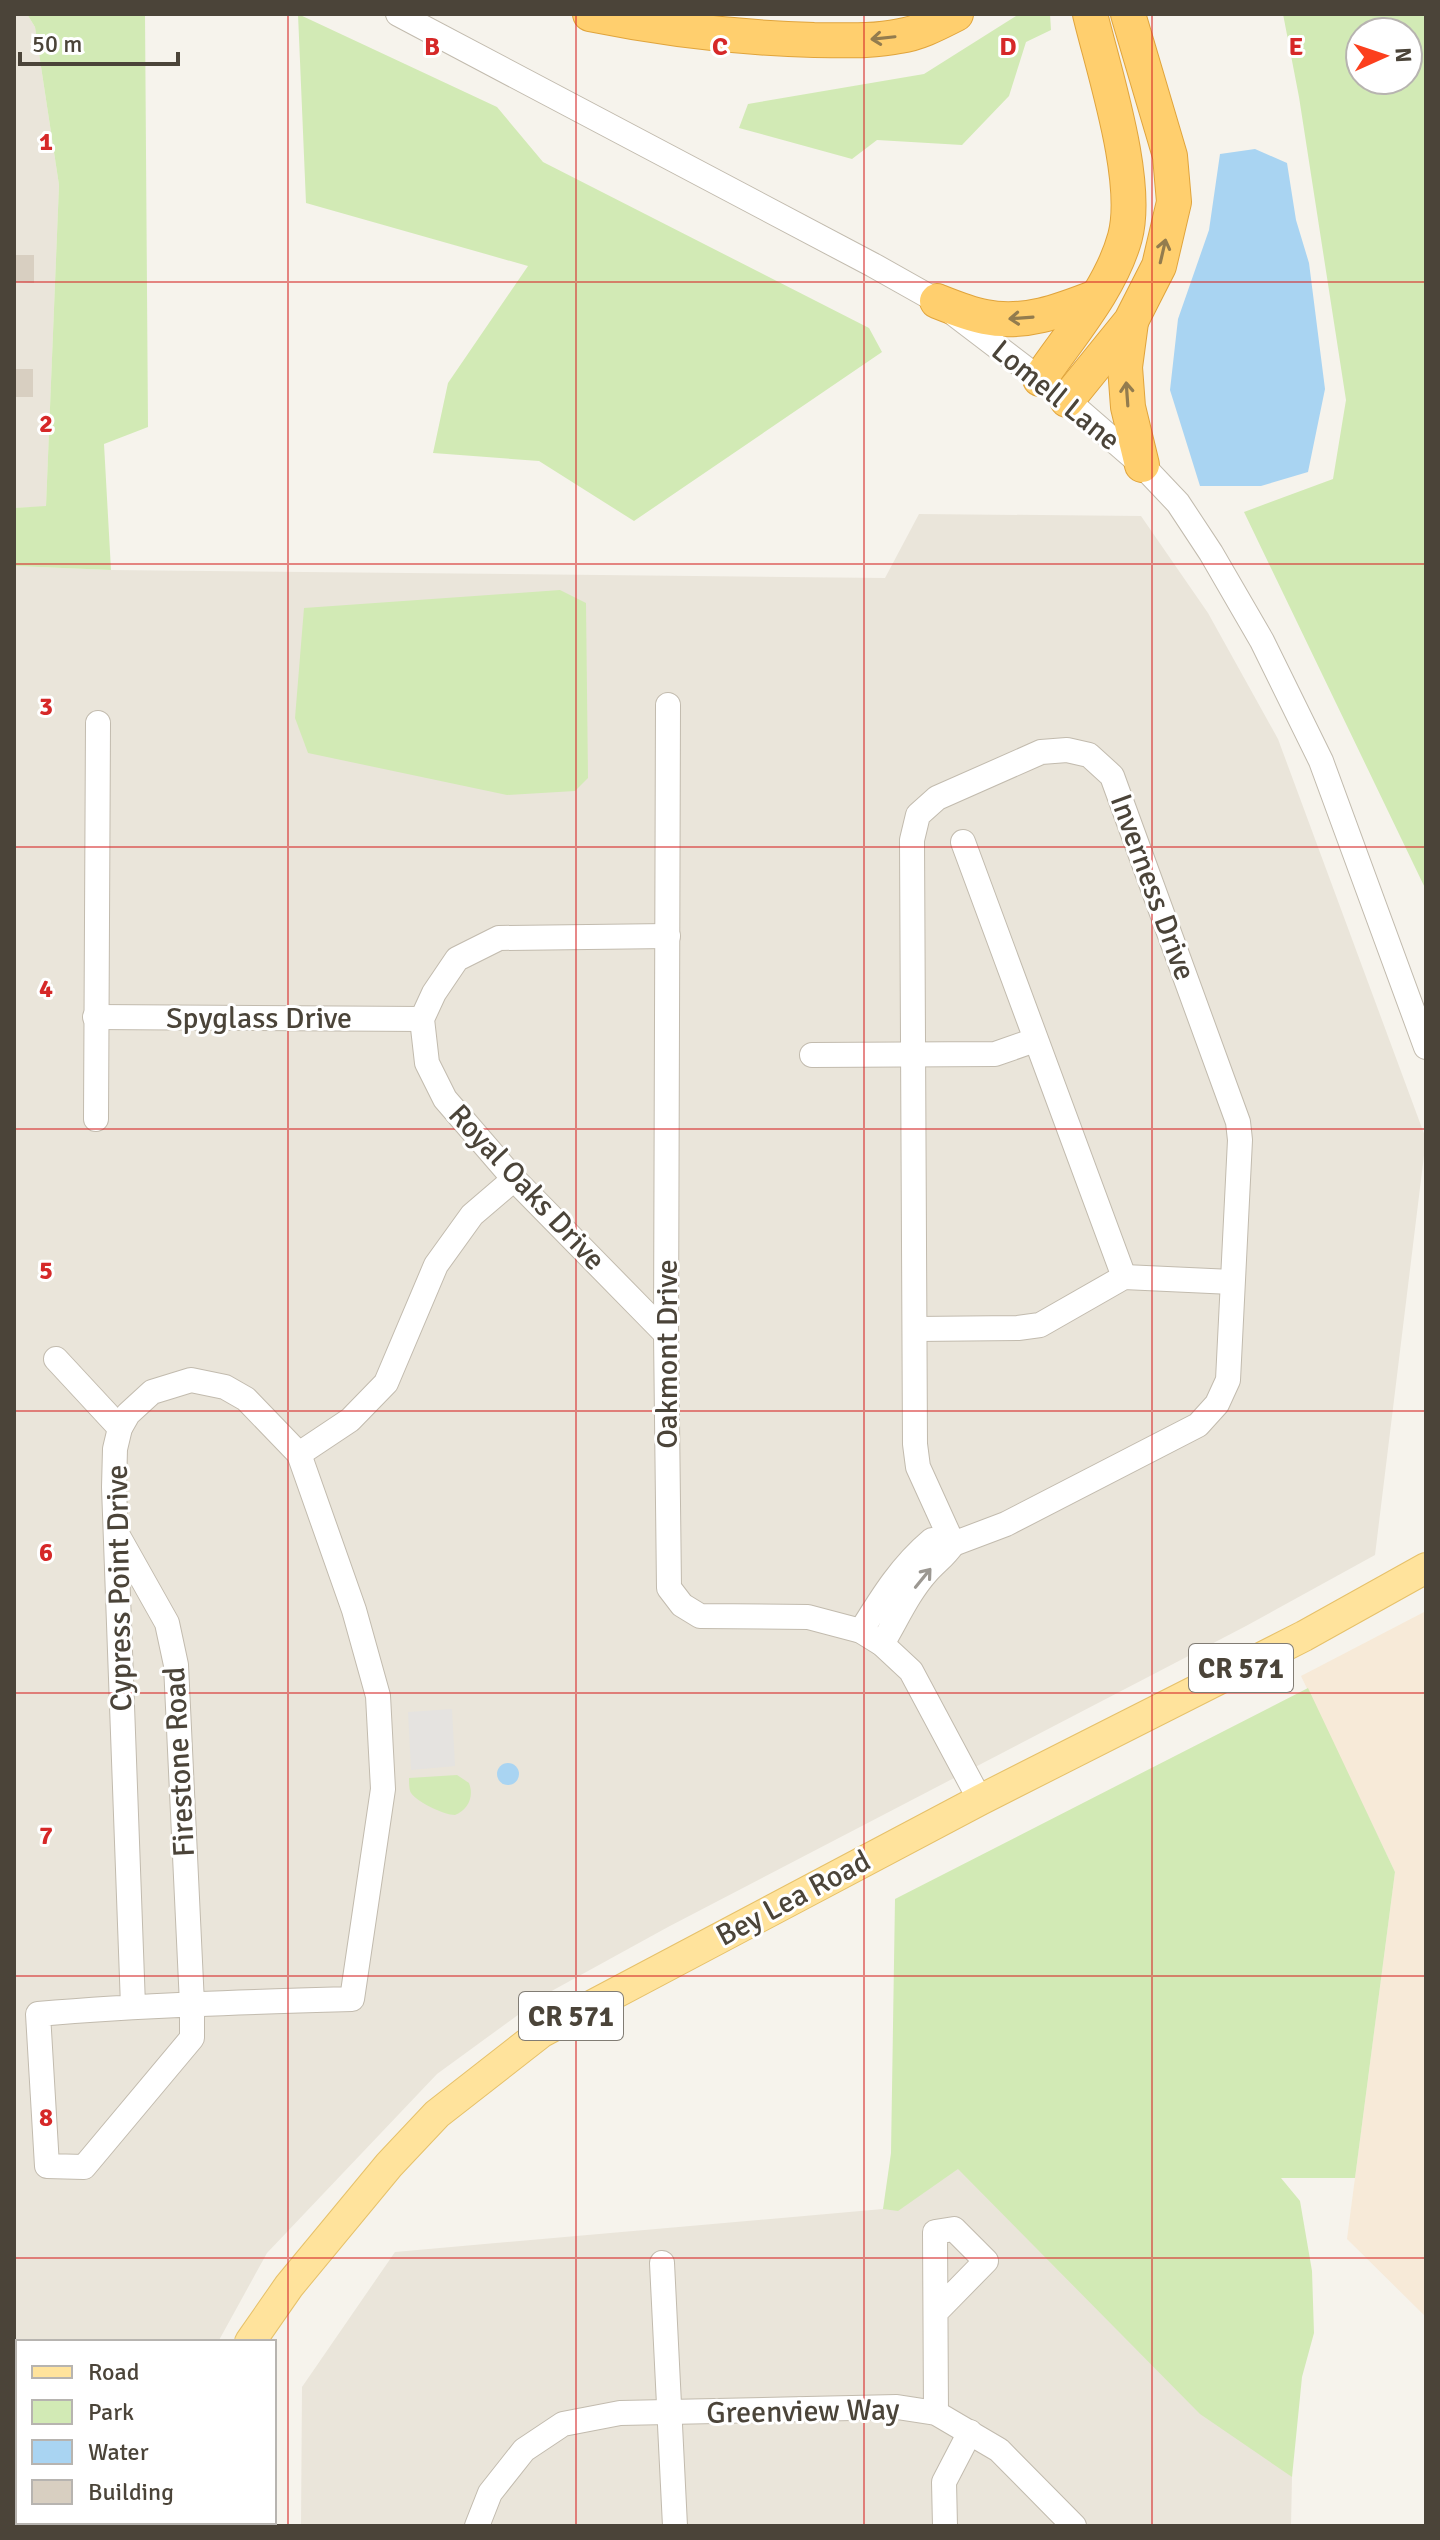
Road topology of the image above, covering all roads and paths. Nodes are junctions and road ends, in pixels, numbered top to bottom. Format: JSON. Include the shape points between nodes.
{"nodes":[{"id":1,"x":398,"y":14,"type":"edge"},
{"id":2,"x":590,"y":14,"type":"edge"},
{"id":3,"x":956,"y":14,"type":"edge"},
{"id":4,"x":1090,"y":14,"type":"edge"},
{"id":5,"x":1128,"y":14,"type":"edge"},
{"id":6,"x":1096,"y":297,"type":"junction"},
{"id":7,"x":937,"y":301,"type":"junction"},
{"id":8,"x":1131,"y":321,"type":"junction"},
{"id":9,"x":1040,"y":379,"type":"junction"},
{"id":10,"x":1067,"y":400,"type":"junction"},
{"id":11,"x":1142,"y":465,"type":"junction"},
{"id":12,"x":668,"y":705,"type":"dead end"},
{"id":13,"x":98,"y":723,"type":"dead end"},
{"id":14,"x":963,"y":842,"type":"dead end"},
{"id":15,"x":668,"y":936,"type":"junction"},
{"id":16,"x":95,"y":1017,"type":"junction"},
{"id":17,"x":422,"y":1019,"type":"junction"},
{"id":18,"x":1035,"y":1040,"type":"junction"},
{"id":19,"x":1426,"y":1047,"type":"edge"},
{"id":20,"x":812,"y":1055,"type":"dead end"},
{"id":21,"x":915,"y":1055,"type":"junction"},
{"id":22,"x":96,"y":1119,"type":"dead end"},
{"id":23,"x":514,"y":1179,"type":"junction"},
{"id":24,"x":1124,"y":1277,"type":"junction"},
{"id":25,"x":1232,"y":1282,"type":"junction"},
{"id":26,"x":916,"y":1329,"type":"junction"},
{"id":27,"x":666,"y":1334,"type":"junction"},
{"id":28,"x":56,"y":1359,"type":"dead end"},
{"id":29,"x":120,"y":1428,"type":"junction"},
{"id":30,"x":299,"y":1454,"type":"junction"},
{"id":31,"x":117,"y":1534,"type":"junction"},
{"id":32,"x":953,"y":1544,"type":"junction"},
{"id":33,"x":1426,"y":1568,"type":"edge"},
{"id":34,"x":871,"y":1638,"type":"junction"},
{"id":35,"x":980,"y":1800,"type":"junction"},
{"id":36,"x":352,"y":1999,"type":"joint"},
{"id":37,"x":192,"y":2004,"type":"junction"},
{"id":38,"x":133,"y":2006,"type":"junction"},
{"id":39,"x":662,"y":2263,"type":"dead end"},
{"id":40,"x":936,"y":2312,"type":"dead end"},
{"id":41,"x":251,"y":2340,"type":"edge"},
{"id":42,"x":669,"y":2413,"type":"junction"},
{"id":43,"x":936,"y":2413,"type":"junction"},
{"id":44,"x":970,"y":2432,"type":"junction"},
{"id":45,"x":477,"y":2526,"type":"edge"},
{"id":46,"x":675,"y":2526,"type":"edge"},
{"id":47,"x":945,"y":2526,"type":"edge"},
{"id":48,"x":1074,"y":2526,"type":"edge"}],
"edges":[{"from":1,"to":7,"type":"street","name":"Lomell Lane"},
{"from":3,"to":2,"type":"highway","one_way":true,"via":[[900,37],[860,41],[670,29]]},
{"from":4,"to":6,"type":"highway","via":[[1120,135],[1128,199],[1125,237]]},
{"from":8,"to":5,"type":"highway","one_way":true,"via":[[1159,266],[1174,202],[1170,156]]},
{"from":6,"to":7,"type":"highway","one_way":true,"via":[[1050,315],[1019,319],[985,317]]},
{"from":6,"to":9,"type":"highway"},
{"from":7,"to":9,"type":"street","name":"Lomell Lane"},
{"from":8,"to":10,"type":"highway"},
{"from":11,"to":8,"type":"highway","one_way":true,"via":[[1128,407],[1125,367]]},
{"from":9,"to":10,"type":"street","name":"Lomell Lane"},
{"from":10,"to":11,"type":"street","name":"Lomell Lane"},
{"from":11,"to":19,"type":"street","name":"Lomell Lane","via":[[1178,503],[1211,553],[1302,721]]},
{"from":12,"to":15,"type":"street","name":"Oakmont Drive"},
{"from":13,"to":16,"type":"street"},
{"from":14,"to":18,"type":"street"},
{"from":15,"to":17,"type":"street","via":[[499,938],[457,959]]},
{"from":15,"to":27,"type":"street","name":"Oakmont Drive"},
{"from":16,"to":17,"type":"street","name":"Spyglass Drive"},
{"from":16,"to":22,"type":"street"},
{"from":17,"to":23,"type":"street","name":"Royal Oaks Drive","via":[[427,1063],[445,1099]]},
{"from":18,"to":21,"type":"street","via":[[995,1054]]},
{"from":18,"to":24,"type":"street"},
{"from":20,"to":21,"type":"street"},
{"from":21,"to":25,"type":"street","name":"Inverness Drive","via":[[912,840],[918,815],[937,798],[1041,752],[1089,755],[1112,776],[1238,1122]]},
{"from":21,"to":26,"type":"street","name":"Inverness Drive"},
{"from":23,"to":27,"type":"street","name":"Royal Oaks Drive"},
{"from":23,"to":30,"type":"street","via":[[472,1215],[436,1265],[386,1383],[350,1420]]},
{"from":24,"to":25,"type":"street"},
{"from":24,"to":26,"type":"street","via":[[1040,1325]]},
{"from":25,"to":32,"type":"street","name":"Inverness Drive","via":[[1228,1380],[1217,1404],[1198,1425],[1006,1524]]},
{"from":26,"to":32,"type":"street","name":"Inverness Drive","via":[[918,1467]]},
{"from":27,"to":34,"type":"street","name":"Oakmont Drive","via":[[669,1588],[700,1616],[808,1617]]},
{"from":28,"to":29,"type":"street"},
{"from":29,"to":30,"type":"street","name":"Cypress Point Drive","via":[[152,1392],[191,1380],[225,1387],[246,1399]]},
{"from":29,"to":31,"type":"street","name":"Cypress Point Drive","via":[[115,1449]]},
{"from":30,"to":36,"type":"street","name":"Cypress Point Drive","via":[[378,1696],[383,1789]]},
{"from":31,"to":37,"type":"street","name":"Firestone Road","via":[[167,1623],[176,1665]]},
{"from":31,"to":38,"type":"street","name":"Cypress Point Drive"},
{"from":32,"to":34,"type":"street","name":"Inverness Drive"},
{"from":33,"to":35,"type":"main road","name":"Bey Lea Road","number":"CR 571","via":[[1304,1636]]},
{"from":34,"to":35,"type":"street","name":"Oakmont Drive","via":[[911,1671]]},
{"from":35,"to":41,"type":"main road","name":"Bey Lea Road","number":"CR 571","via":[[542,2032],[437,2114],[398,2155],[289,2286]]},
{"from":36,"to":37,"type":"street","name":"Firestone Road"},
{"from":37,"to":38,"type":"street","name":"Firestone Road"},
{"from":37,"to":38,"type":"street","name":"Firestone Road","via":[[192,2038],[84,2167],[47,2166],[38,2014]]},
{"from":39,"to":42,"type":"street","name":"Greenview Way"},
{"from":40,"to":43,"type":"street","name":"Greenview Way"},
{"from":42,"to":43,"type":"street","name":"Greenview Way","via":[[897,2407]]},
{"from":42,"to":45,"type":"street","name":"Greenview Way","via":[[620,2413],[563,2424],[524,2450],[490,2493]]},
{"from":42,"to":46,"type":"street","name":"Greenview Way"},
{"from":43,"to":44,"type":"street","name":"Greenview Way"},
{"from":44,"to":47,"type":"street","via":[[944,2482]]},
{"from":44,"to":48,"type":"street","name":"Greenview Way","via":[[999,2450]]}]}
